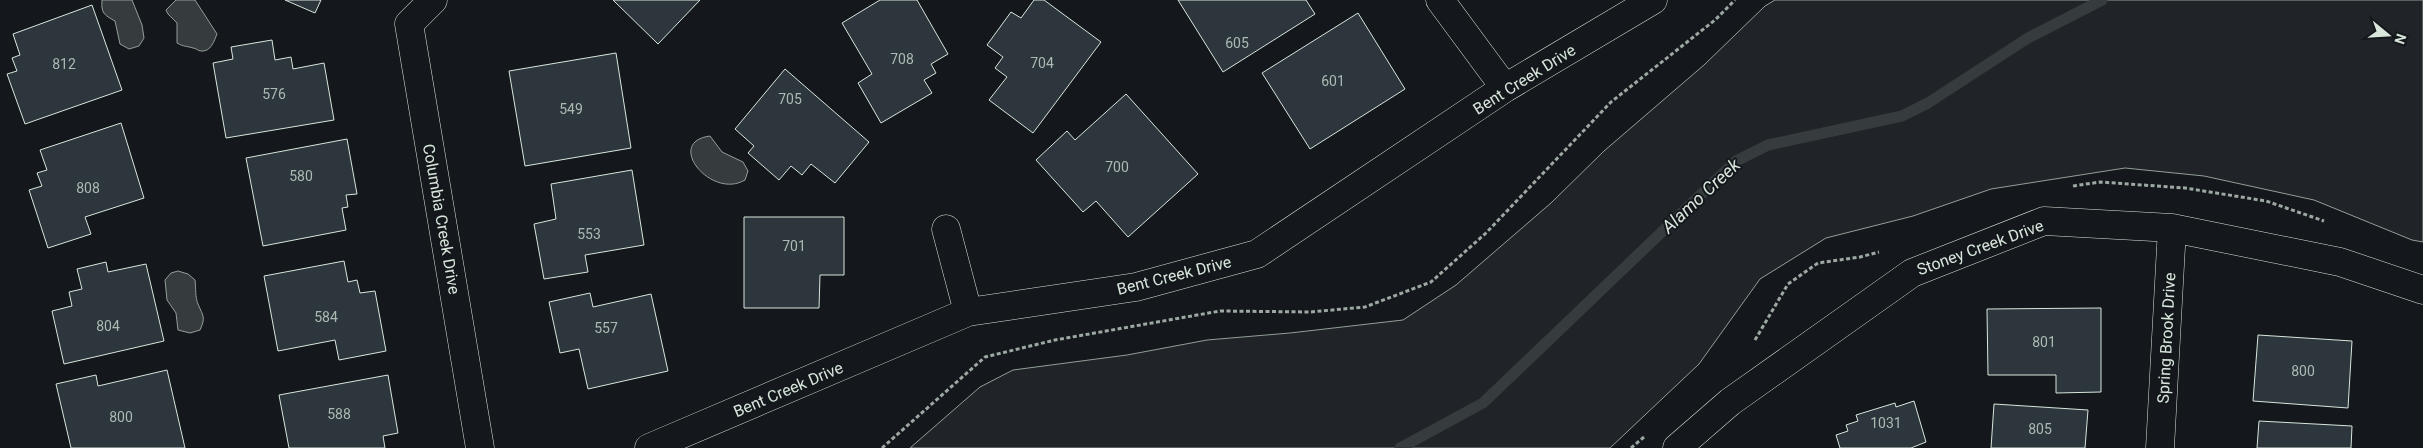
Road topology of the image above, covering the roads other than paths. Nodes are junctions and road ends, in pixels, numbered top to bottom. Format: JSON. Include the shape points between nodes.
{"nodes":[{"id":1,"x":433,"y":0,"type":"edge"},
{"id":2,"x":1440,"y":0,"type":"edge"},
{"id":3,"x":1653,"y":0,"type":"edge"},
{"id":4,"x":1505,"y":88,"type":"junction"},
{"id":5,"x":2172,"y":228,"type":"junction"},
{"id":6,"x":946,"y":229,"type":"dead end"},
{"id":7,"x":2423,"y":290,"type":"edge"},
{"id":8,"x":968,"y":312,"type":"junction"},
{"id":9,"x":480,"y":448,"type":"edge"},
{"id":10,"x":649,"y":448,"type":"edge"},
{"id":11,"x":1677,"y":448,"type":"edge"},
{"id":12,"x":2160,"y":448,"type":"edge"}],
"edges":[{"from":1,"to":9,"type":"street","name":"Columbia Creek Drive","via":[[409,24]]},
{"from":2,"to":4,"type":"street"},
{"from":3,"to":4,"type":"street","name":"Bent Creek Drive"},
{"from":4,"to":8,"type":"street","name":"Bent Creek Drive","via":[[1257,254],[1136,287]]},
{"from":5,"to":7,"type":"street","name":"Stoney Creek Drive","via":[[2340,262]]},
{"from":5,"to":11,"type":"street","name":"Stoney Creek Drive","via":[[2044,221],[1912,273],[1730,402]]},
{"from":5,"to":12,"type":"street","name":"Spring Brook Drive"},
{"from":6,"to":8,"type":"street"},
{"from":8,"to":10,"type":"street","name":"Bent Creek Drive"}]}
